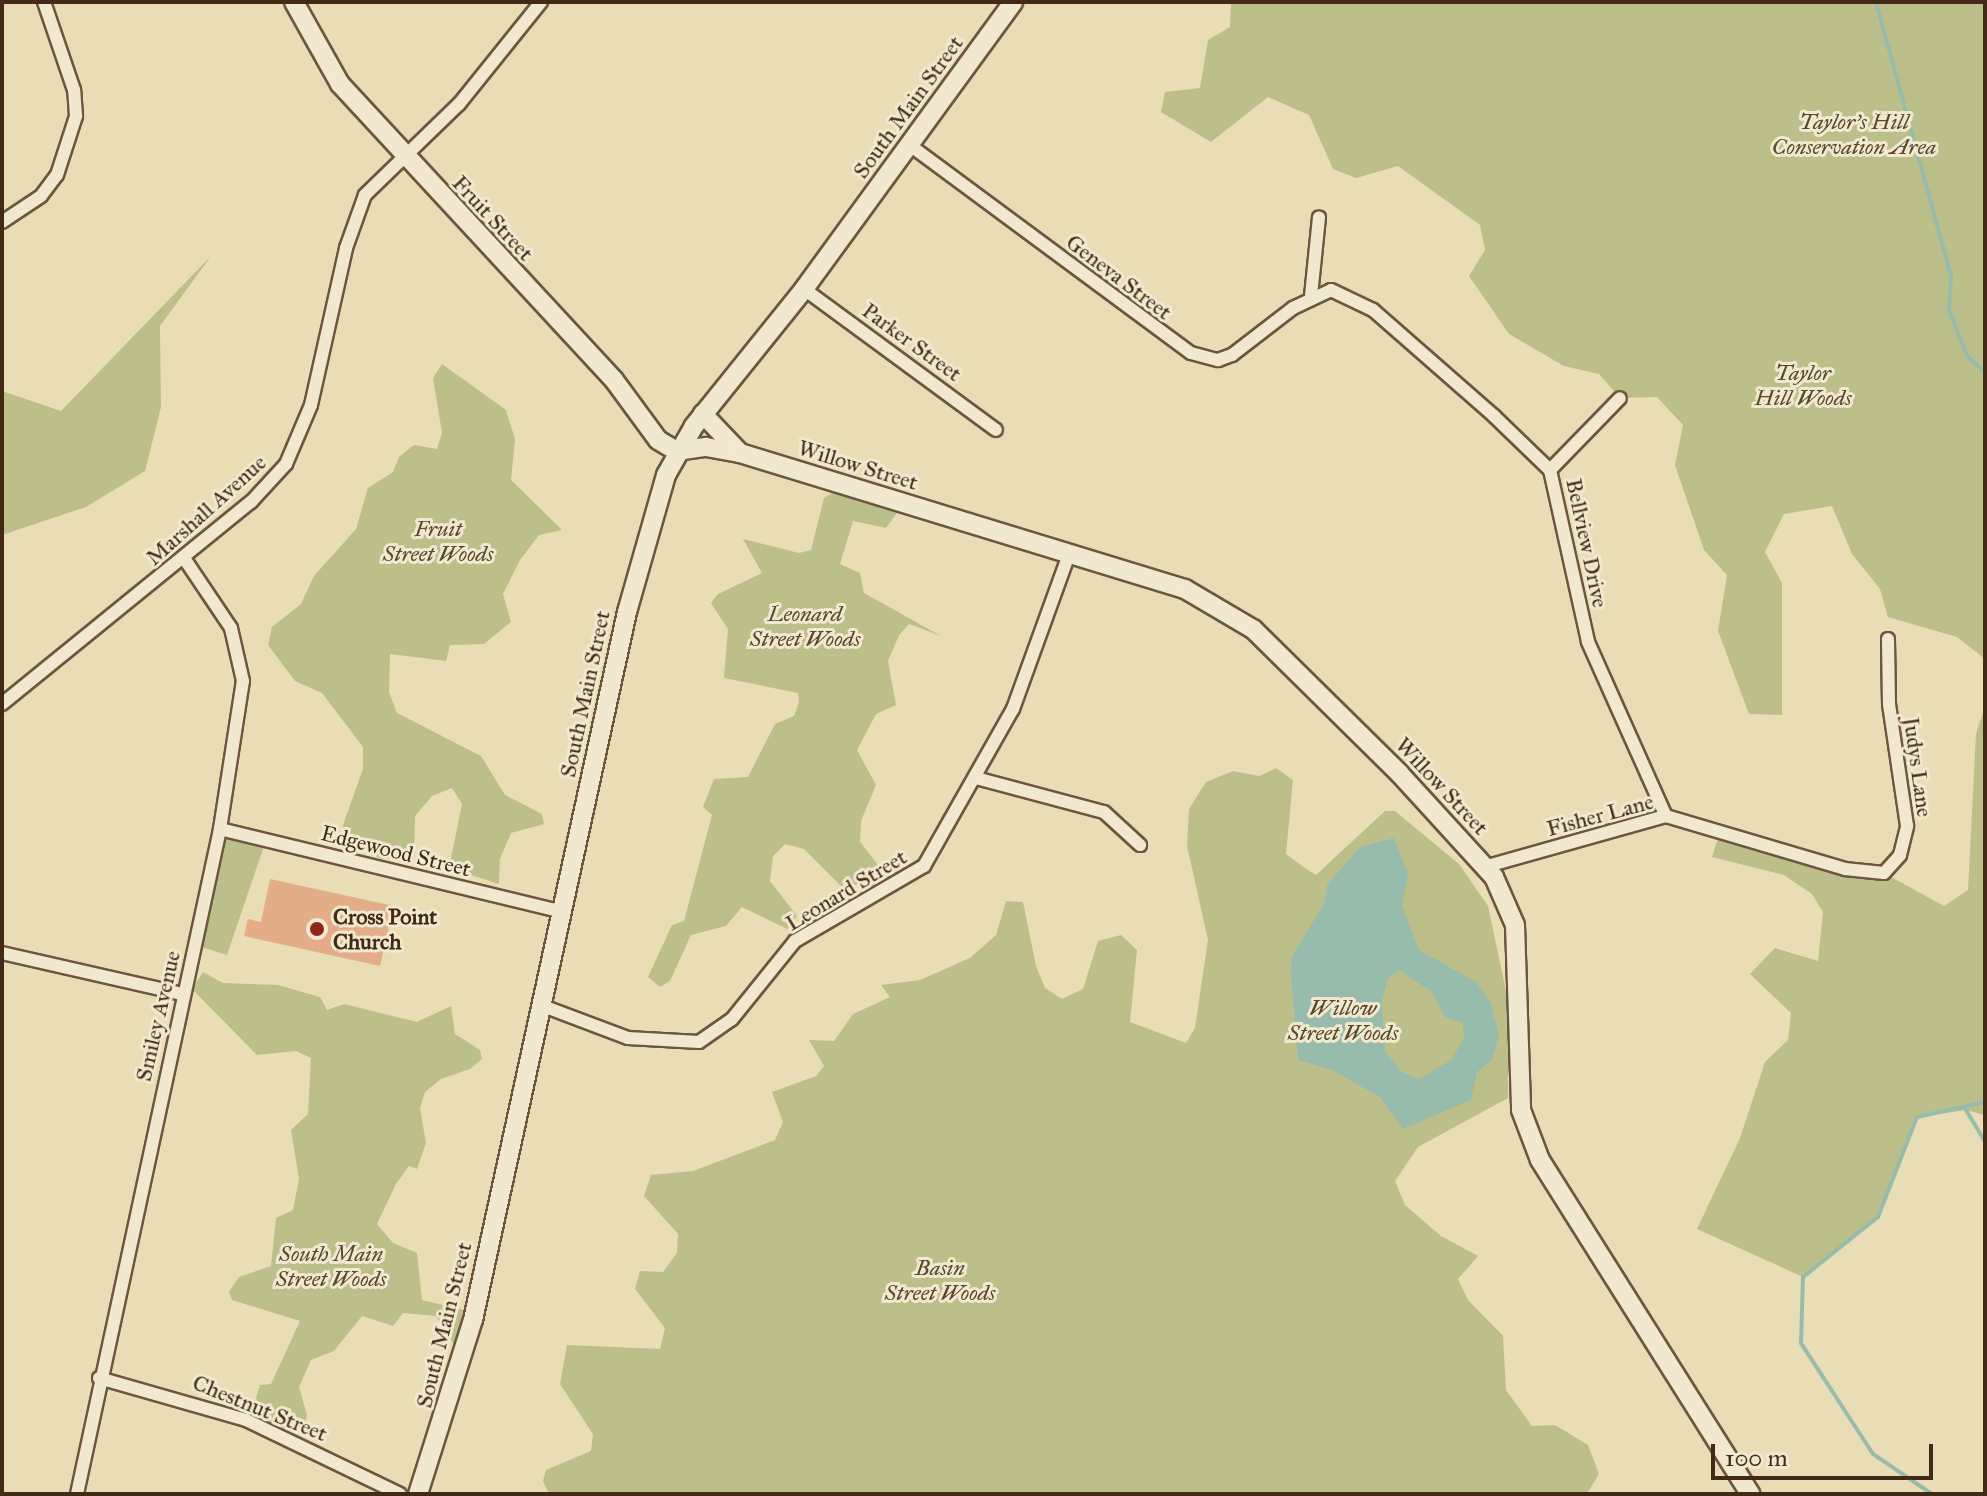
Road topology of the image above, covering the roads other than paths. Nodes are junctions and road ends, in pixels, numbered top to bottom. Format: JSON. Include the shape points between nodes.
{"nodes":[{"id":1,"x":44,"y":2,"type":"edge"},
{"id":2,"x":294,"y":2,"type":"edge"},
{"id":3,"x":541,"y":2,"type":"edge"},
{"id":4,"x":1013,"y":2,"type":"edge"},
{"id":5,"x":911,"y":146,"type":"junction"},
{"id":6,"x":402,"y":156,"type":"junction"},
{"id":7,"x":1319,"y":217,"type":"dead end"},
{"id":8,"x":2,"y":222,"type":"edge"},
{"id":9,"x":804,"y":289,"type":"junction"},
{"id":10,"x":1311,"y":296,"type":"junction"},
{"id":11,"x":1620,"y":398,"type":"dead end"},
{"id":12,"x":703,"y":414,"type":"junction"},
{"id":13,"x":996,"y":430,"type":"dead end"},
{"id":14,"x":676,"y":451,"type":"junction"},
{"id":15,"x":740,"y":453,"type":"junction"},
{"id":16,"x":1550,"y":470,"type":"junction"},
{"id":17,"x":1068,"y":557,"type":"junction"},
{"id":18,"x":184,"y":558,"type":"junction"},
{"id":19,"x":1888,"y":639,"type":"dead end"},
{"id":20,"x":2,"y":704,"type":"edge"},
{"id":21,"x":976,"y":778,"type":"junction"},
{"id":22,"x":1666,"y":816,"type":"junction"},
{"id":23,"x":220,"y":829,"type":"junction"},
{"id":24,"x":1140,"y":845,"type":"dead end"},
{"id":25,"x":1484,"y":867,"type":"junction"},
{"id":26,"x":1864,"y":873,"type":"joint"},
{"id":27,"x":563,"y":912,"type":"junction"},
{"id":28,"x":2,"y":953,"type":"edge"},
{"id":29,"x":183,"y":994,"type":"junction"},
{"id":30,"x":543,"y":1006,"type":"junction"},
{"id":31,"x":99,"y":1378,"type":"junction"},
{"id":32,"x":77,"y":1494,"type":"edge"},
{"id":33,"x":400,"y":1494,"type":"edge"},
{"id":34,"x":418,"y":1494,"type":"edge"},
{"id":35,"x":1750,"y":1494,"type":"edge"}],
"edges":[{"from":1,"to":8,"type":"street","via":[[74,90],[76,116],[57,175],[41,196]]},
{"from":2,"to":6,"type":"street","name":"Fruit Street","via":[[340,84]]},
{"from":3,"to":6,"type":"street","name":"Marshall Avenue","via":[[459,104]]},
{"from":4,"to":5,"type":"street","name":"South Main Street"},
{"from":5,"to":9,"type":"street","name":"South Main Street"},
{"from":5,"to":10,"type":"street","name":"Geneva Street","via":[[1118,305],[1205,358],[1232,355]]},
{"from":6,"to":14,"type":"street","name":"Fruit Street","via":[[614,380],[658,440]]},
{"from":6,"to":18,"type":"street","name":"Marshall Avenue","via":[[379,176],[355,216],[300,438],[269,486]]},
{"from":7,"to":10,"type":"street"},
{"from":9,"to":12,"type":"street","name":"South Main Street"},
{"from":9,"to":13,"type":"street","name":"Parker Street"},
{"from":10,"to":16,"type":"street","name":"Bellview Drive","via":[[1331,290],[1373,310]]},
{"from":11,"to":16,"type":"street"},
{"from":12,"to":14,"type":"street","name":"South Main Street"},
{"from":12,"to":15,"type":"street"},
{"from":14,"to":15,"type":"street","name":"Willow Street","via":[[706,447]]},
{"from":14,"to":27,"type":"street","name":"South Main Street","via":[[640,557]]},
{"from":15,"to":17,"type":"street","name":"Willow Street"},
{"from":16,"to":22,"type":"street","name":"Bellview Drive","via":[[1592,656],[1645,760]]},
{"from":17,"to":21,"type":"street","name":"Leonard Street","via":[[1013,709]]},
{"from":17,"to":25,"type":"street","name":"Willow Street","via":[[1185,589],[1253,629]]},
{"from":18,"to":20,"type":"street","name":"Marshall Avenue"},
{"from":18,"to":23,"type":"street","name":"Smiley Avenue","via":[[231,628],[243,681]]},
{"from":19,"to":26,"type":"street","name":"Judys Lane","via":[[1889,704],[1907,826],[1884,873]]},
{"from":21,"to":24,"type":"street","via":[[1104,812]]},
{"from":21,"to":30,"type":"street","name":"Leonard Street","via":[[924,866],[795,941],[732,1019],[699,1042],[628,1038]]},
{"from":22,"to":25,"type":"street","name":"Fisher Lane"},
{"from":22,"to":26,"type":"street","name":"Fisher Lane"},
{"from":23,"to":27,"type":"street","name":"Edgewood Street"},
{"from":23,"to":29,"type":"street","name":"Smiley Avenue"},
{"from":25,"to":35,"type":"street","name":"Willow Street","via":[[1515,925],[1521,1110],[1540,1160]]},
{"from":27,"to":30,"type":"street","name":"South Main Street"},
{"from":28,"to":29,"type":"street"},
{"from":29,"to":31,"type":"street","name":"Smiley Avenue"},
{"from":30,"to":34,"type":"street","name":"South Main Street","via":[[473,1320]]},
{"from":31,"to":32,"type":"street","name":"Smiley Avenue"},
{"from":31,"to":33,"type":"street","name":"Chestnut Street","via":[[246,1420]]}]}
